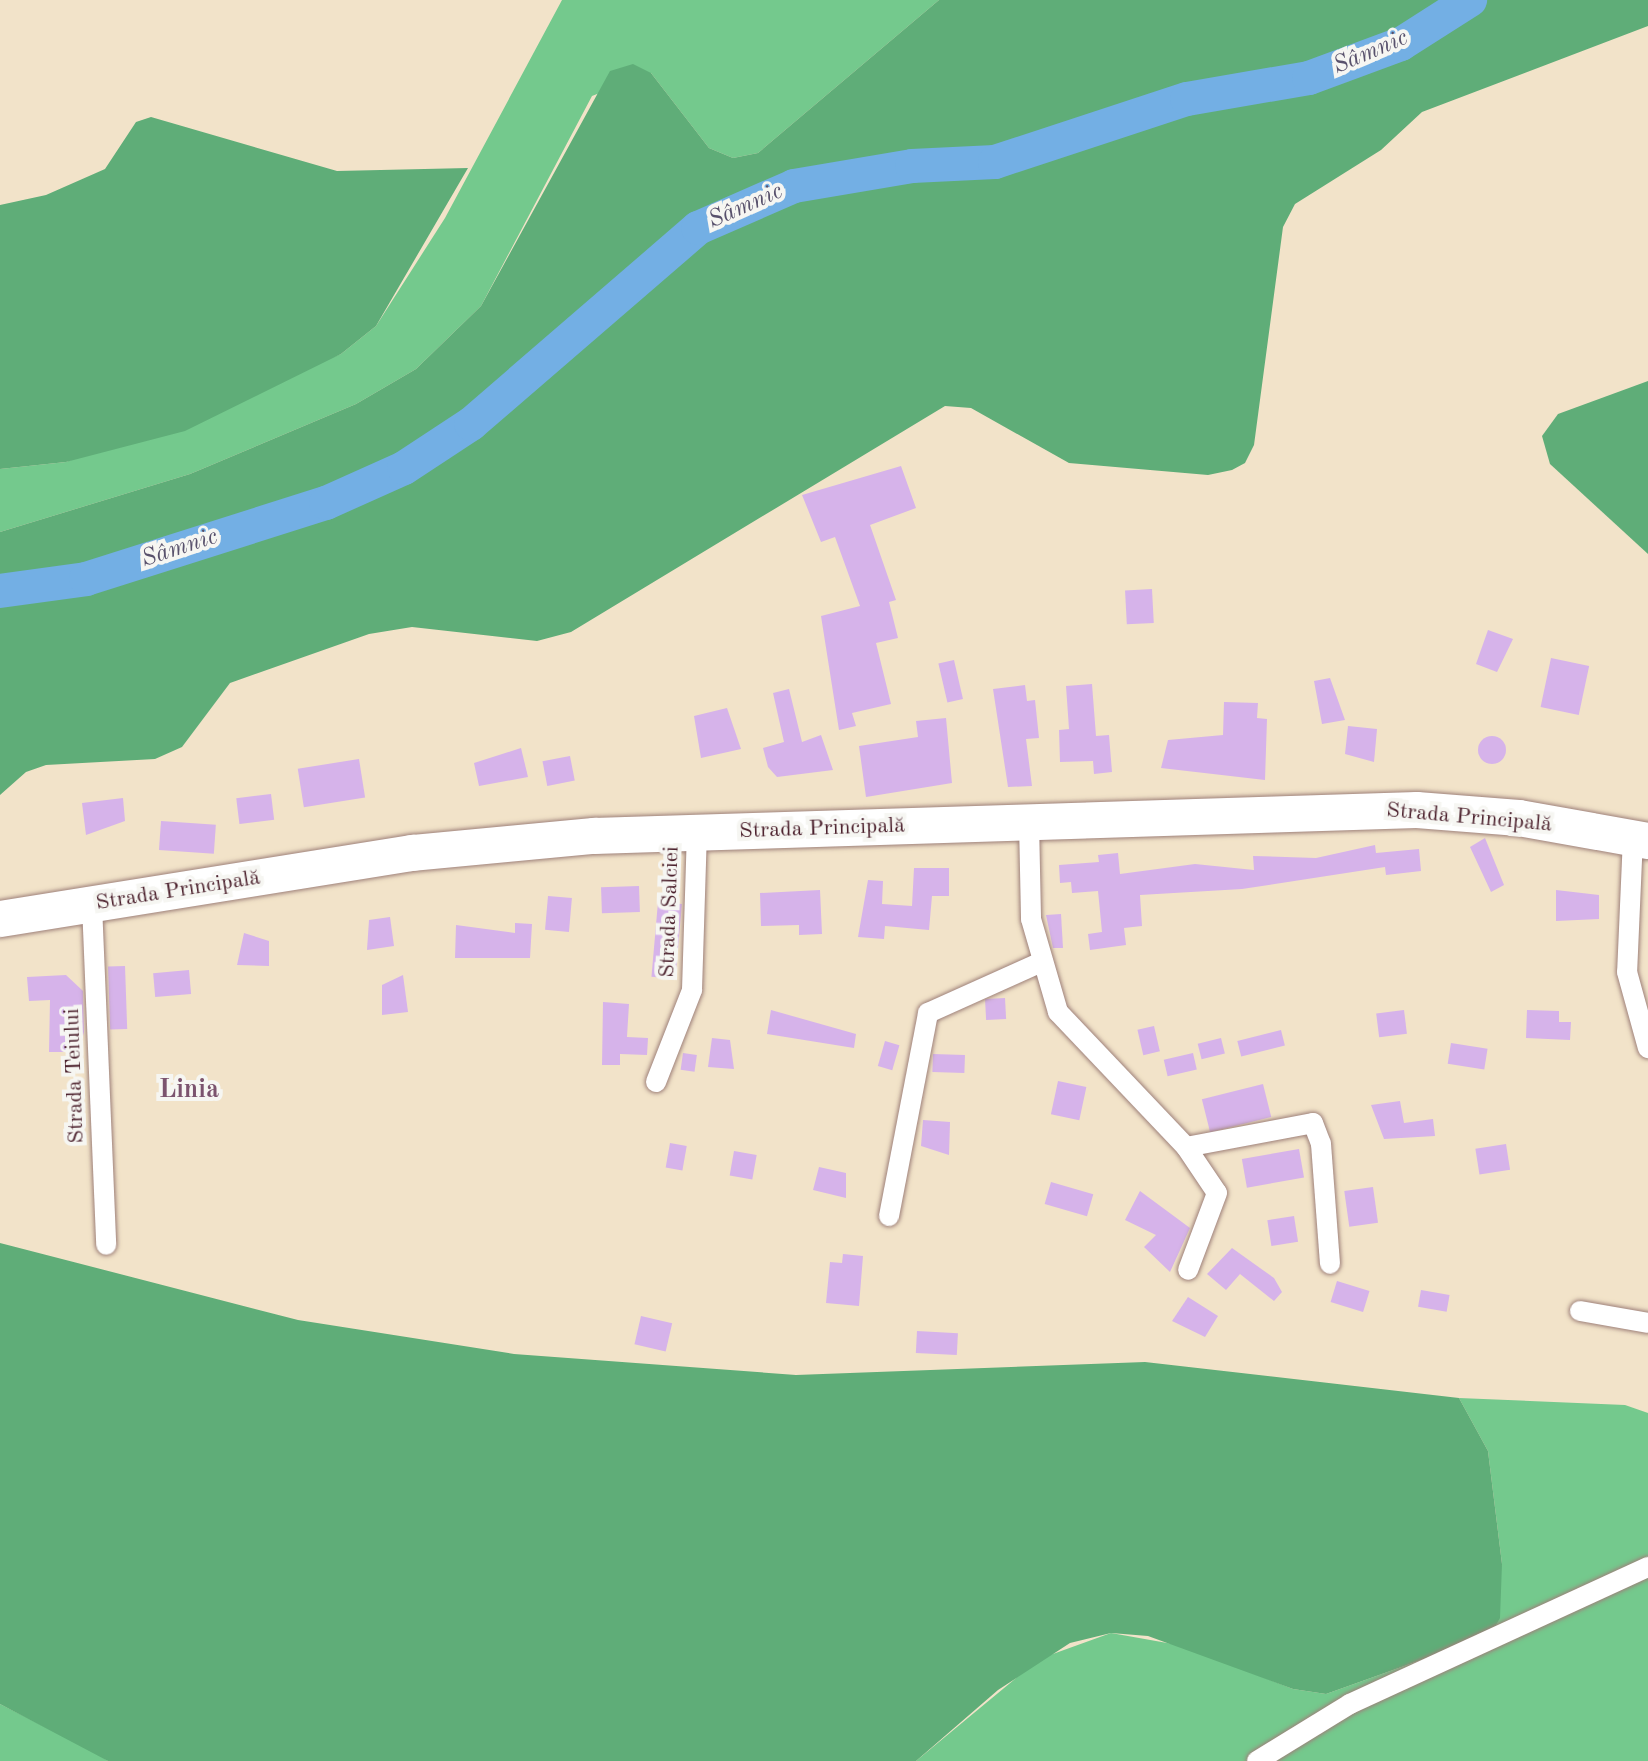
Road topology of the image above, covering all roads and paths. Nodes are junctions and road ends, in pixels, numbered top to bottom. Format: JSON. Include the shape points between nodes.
{"nodes":[{"id":1,"x":1029,"y":822,"type":"junction"},
{"id":2,"x":697,"y":833,"type":"junction"},
{"id":3,"x":1641,"y":839,"type":"edge"},
{"id":4,"x":92,"y":905,"type":"junction"},
{"id":5,"x":0,"y":919,"type":"edge"},
{"id":6,"x":1039,"y":963,"type":"junction"},
{"id":7,"x":1648,"y":1048,"type":"edge"},
{"id":8,"x":656,"y":1082,"type":"dead end"},
{"id":9,"x":1186,"y":1147,"type":"junction"},
{"id":10,"x":889,"y":1216,"type":"dead end"},
{"id":11,"x":106,"y":1245,"type":"dead end"},
{"id":12,"x":1330,"y":1264,"type":"dead end"},
{"id":13,"x":1188,"y":1270,"type":"dead end"},
{"id":14,"x":1580,"y":1311,"type":"dead end"},
{"id":15,"x":1648,"y":1323,"type":"edge"},
{"id":16,"x":1648,"y":1567,"type":"edge"},
{"id":17,"x":1257,"y":1761,"type":"edge"}],
"edges":[{"from":1,"to":2,"type":"highway","name":"Strada Principală"},
{"from":1,"to":3,"type":"highway","name":"Strada Principală","via":[[1417,810]]},
{"from":1,"to":6,"type":"street"},
{"from":2,"to":4,"type":"highway","name":"Strada Principală","via":[[475,846]]},
{"from":2,"to":8,"type":"street","name":"Strada Salciei","via":[[692,990]]},
{"from":3,"to":7,"type":"street","via":[[1627,972]]},
{"from":4,"to":5,"type":"highway","name":"Strada Principală"},
{"from":4,"to":11,"type":"street","name":"Strada Teiului"},
{"from":6,"to":9,"type":"street","via":[[1066,1023]]},
{"from":6,"to":10,"type":"street","via":[[928,1013]]},
{"from":9,"to":12,"type":"street","via":[[1313,1123],[1321,1144]]},
{"from":9,"to":13,"type":"street","via":[[1217,1193]]},
{"from":14,"to":15,"type":"street"},
{"from":16,"to":17,"type":"street","via":[[1350,1704]]}]}
